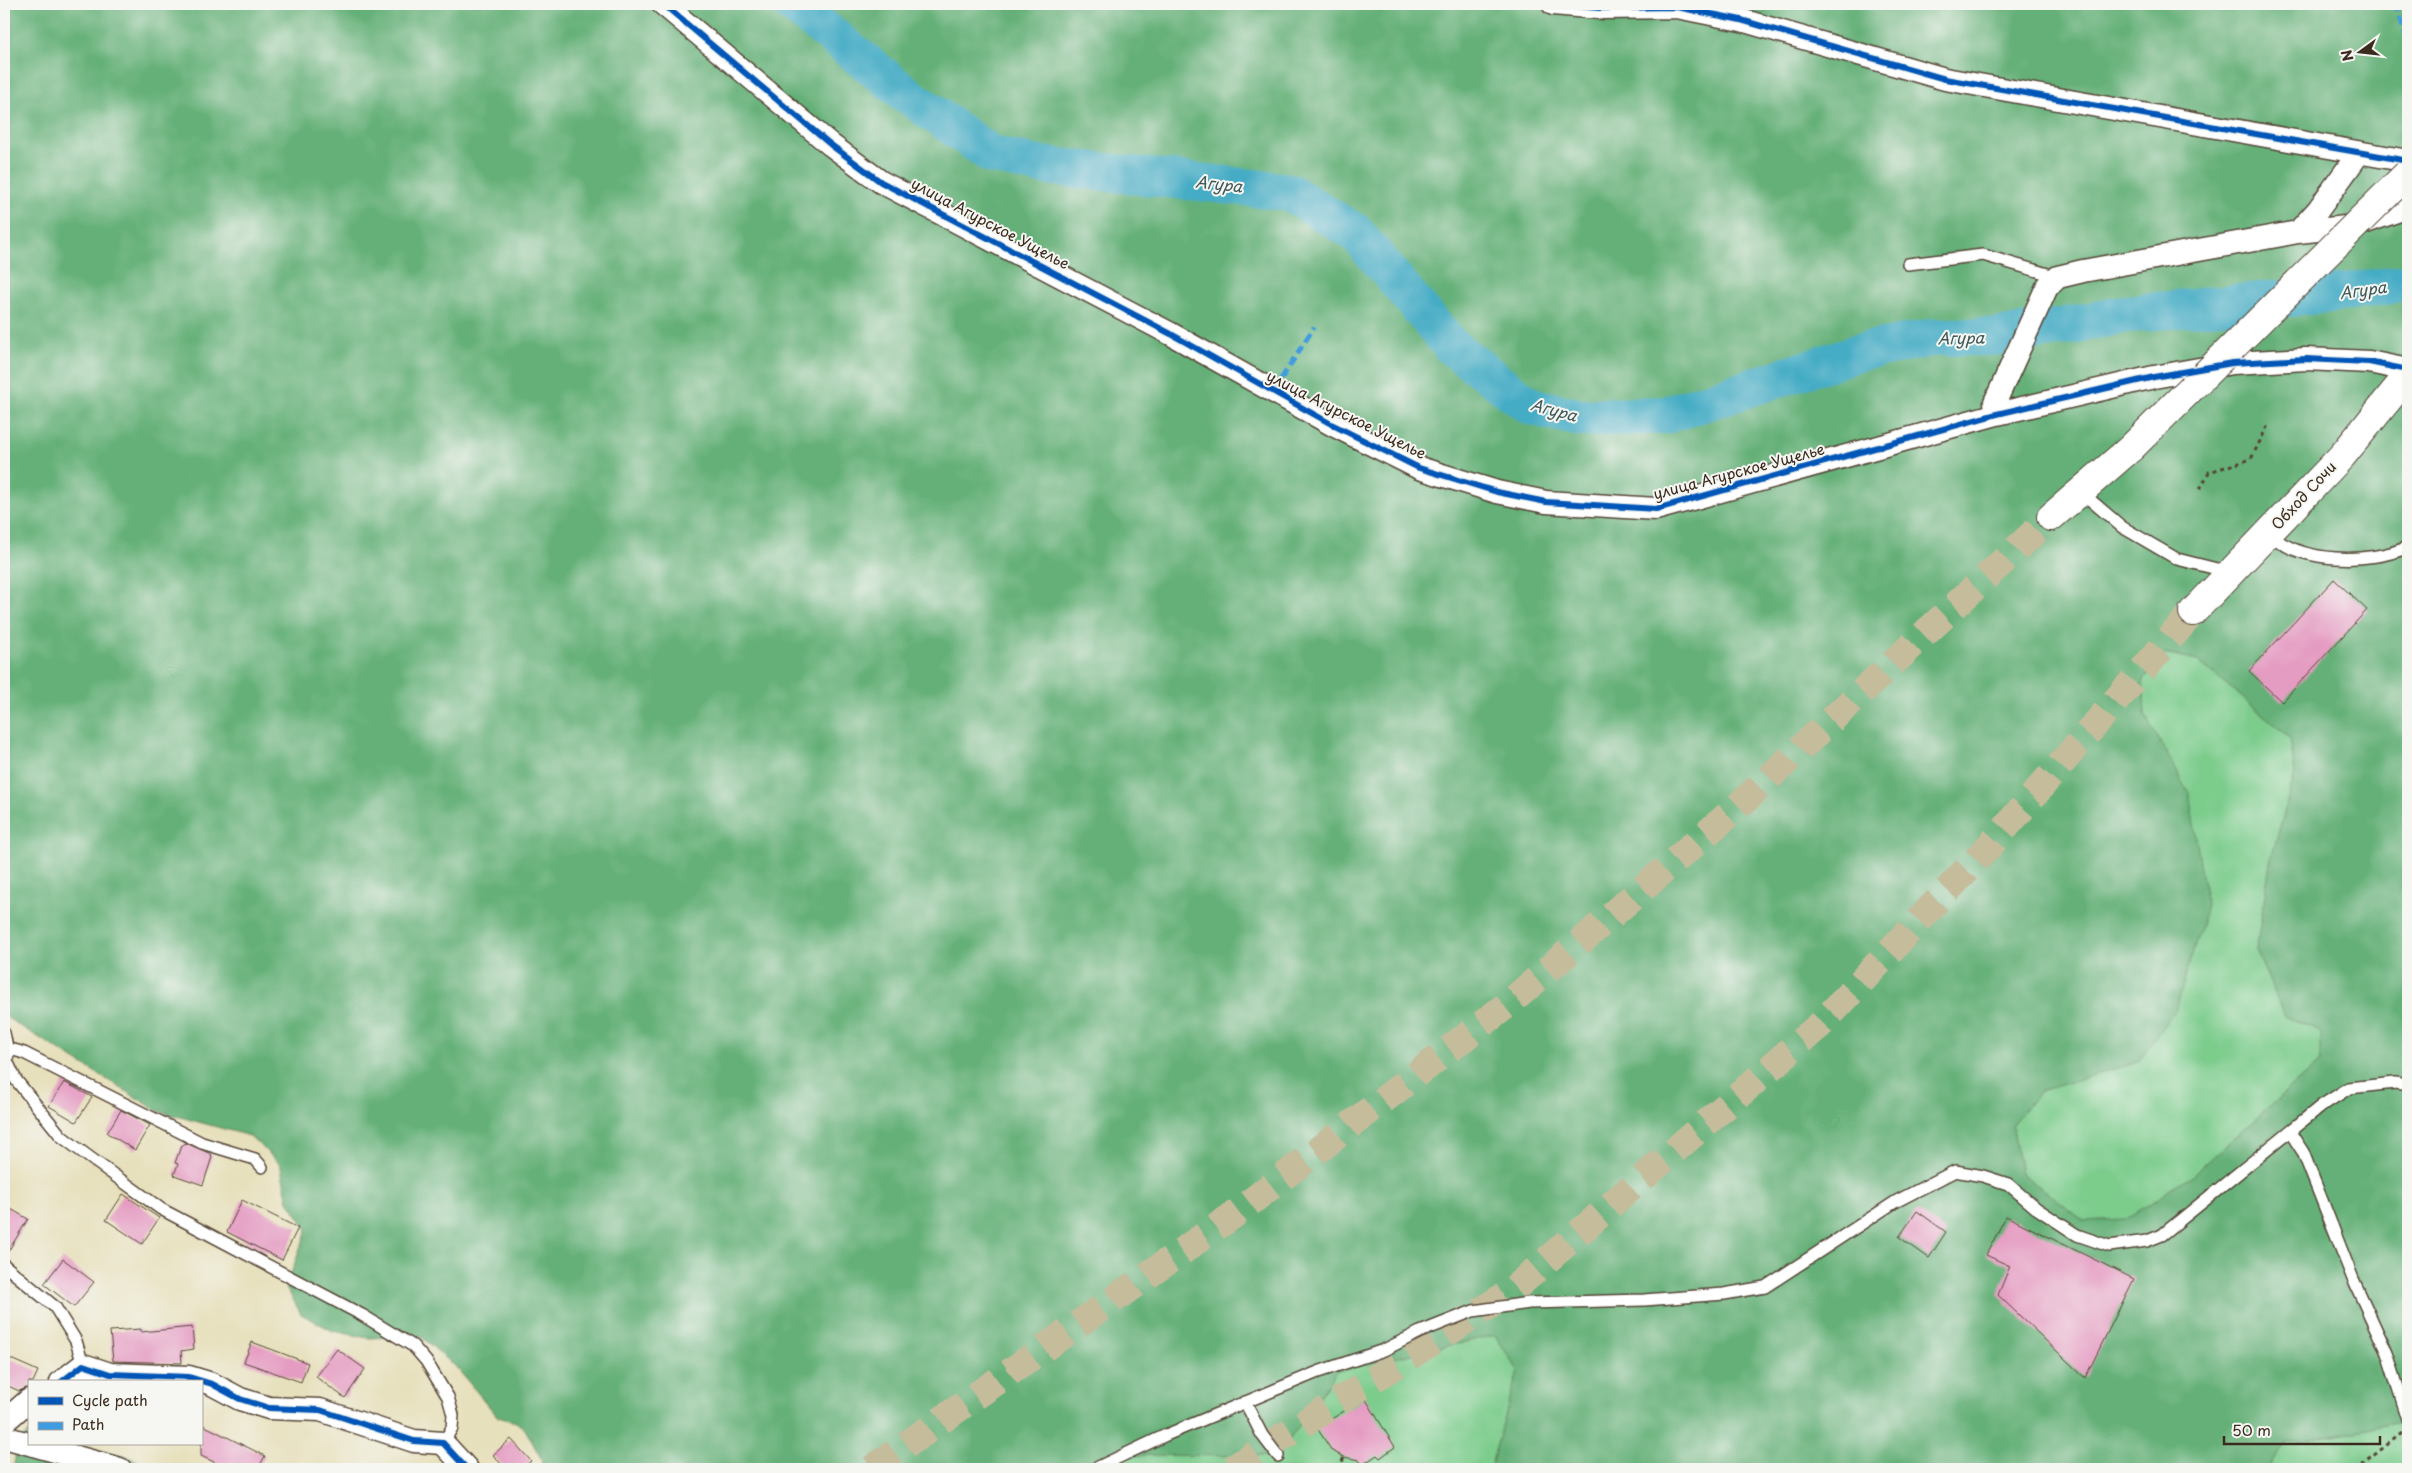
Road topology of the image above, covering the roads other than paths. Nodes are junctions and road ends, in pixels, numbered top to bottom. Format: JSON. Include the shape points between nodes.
{"nodes":[{"id":1,"x":663,"y":4,"type":"edge"},
{"id":2,"x":1554,"y":4,"type":"edge"},
{"id":3,"x":2359,"y":153,"type":"junction"},
{"id":4,"x":2408,"y":161,"type":"edge"},
{"id":5,"x":2408,"y":173,"type":"edge"},
{"id":6,"x":2408,"y":207,"type":"edge"},
{"id":7,"x":2298,"y":232,"type":"junction"},
{"id":8,"x":1908,"y":264,"type":"dead end"},
{"id":9,"x":2052,"y":282,"type":"junction"},
{"id":10,"x":2408,"y":370,"type":"edge"},
{"id":11,"x":2408,"y":375,"type":"edge"},
{"id":12,"x":1998,"y":414,"type":"junction"},
{"id":13,"x":2081,"y":492,"type":"junction"},
{"id":14,"x":2051,"y":517,"type":"tunnel mouth"},
{"id":15,"x":2269,"y":533,"type":"junction"},
{"id":16,"x":2408,"y":547,"type":"edge"},
{"id":17,"x":2231,"y":572,"type":"junction"},
{"id":18,"x":2193,"y":612,"type":"tunnel mouth"},
{"id":19,"x":4,"y":1033,"type":"edge"},
{"id":20,"x":8,"y":1052,"type":"junction"},
{"id":21,"x":2408,"y":1084,"type":"edge"},
{"id":22,"x":2290,"y":1132,"type":"junction"},
{"id":23,"x":262,"y":1167,"type":"dead end"},
{"id":24,"x":4,"y":1264,"type":"edge"},
{"id":25,"x":83,"y":1365,"type":"junction"},
{"id":26,"x":64,"y":1380,"type":"edge"},
{"id":27,"x":199,"y":1380,"type":"edge"},
{"id":28,"x":202,"y":1381,"type":"edge"},
{"id":29,"x":28,"y":1401,"type":"edge"},
{"id":30,"x":1245,"y":1402,"type":"junction"},
{"id":31,"x":2408,"y":1419,"type":"edge"},
{"id":32,"x":4,"y":1422,"type":"edge"},
{"id":33,"x":4,"y":1437,"type":"edge"},
{"id":34,"x":443,"y":1443,"type":"junction"},
{"id":35,"x":28,"y":1444,"type":"edge"},
{"id":36,"x":37,"y":1446,"type":"edge"},
{"id":37,"x":1278,"y":1456,"type":"dead end"},
{"id":38,"x":120,"y":1469,"type":"edge"},
{"id":39,"x":468,"y":1469,"type":"edge"},
{"id":40,"x":1094,"y":1469,"type":"edge"}],
"edges":[{"from":1,"to":12,"type":"street","name":"улица Агурское Ущелье","via":[[831,145],[882,182],[1419,468],[1497,492],[1546,502],[1656,509]]},
{"from":2,"to":3,"type":"street","via":[[1600,8],[1677,7],[1741,20],[1945,79]]},
{"from":3,"to":4,"type":"street"},
{"from":3,"to":7,"type":"street"},
{"from":5,"to":13,"type":"highway","bridge":true,"via":[[2131,448]]},
{"from":6,"to":7,"type":"street","via":[[2355,226]]},
{"from":7,"to":9,"type":"street","via":[[2109,266]]},
{"from":8,"to":9,"type":"lane","via":[[1983,255]]},
{"from":9,"to":12,"type":"street","via":[[1995,402]]},
{"from":10,"to":12,"type":"street","name":"улица Агурское Ущелье","via":[[2369,362],[2306,359],[2232,363],[2154,377]]},
{"from":11,"to":15,"type":"highway","name":"Обход Сочи","via":[[2342,456]]},
{"from":13,"to":14,"type":"highway"},
{"from":13,"to":17,"type":"lane","via":[[2122,526],[2177,559]]},
{"from":15,"to":16,"type":"lane","via":[[2279,544],[2326,557],[2367,557]]},
{"from":15,"to":17,"type":"highway","name":"Обход Сочи"},
{"from":17,"to":18,"type":"highway","name":"Обход Сочи"},
{"from":19,"to":20,"type":"lane"},
{"from":20,"to":23,"type":"lane","via":[[24,1053],[202,1142],[255,1159]]},
{"from":20,"to":34,"type":"lane","via":[[7,1061],[16,1080],[55,1129],[97,1163],[161,1208],[362,1315],[413,1346],[448,1397],[453,1415],[452,1428]]},
{"from":21,"to":22,"type":"lane","via":[[2349,1088]]},
{"from":22,"to":30,"type":"lane","via":[[2162,1235],[2147,1241],[2109,1246],[2077,1235],[2036,1208],[2008,1184],[1955,1172],[1895,1202],[1765,1287],[1724,1294],[1530,1303],[1473,1311],[1384,1350],[1318,1372]]},
{"from":22,"to":31,"type":"lane","via":[[2304,1152],[2387,1353]]},
{"from":24,"to":25,"type":"lane","via":[[55,1308],[76,1341]]},
{"from":25,"to":26,"type":"street"},
{"from":25,"to":27,"type":"street","via":[[110,1374]]},
{"from":28,"to":34,"type":"street","via":[[240,1399],[269,1408],[320,1410],[414,1441]]},
{"from":29,"to":32,"type":"street"},
{"from":30,"to":37,"type":"lane","via":[[1262,1435]]},
{"from":30,"to":40,"type":"lane"},
{"from":33,"to":35,"type":"street"},
{"from":34,"to":39,"type":"street"},
{"from":36,"to":38,"type":"street"}]}
